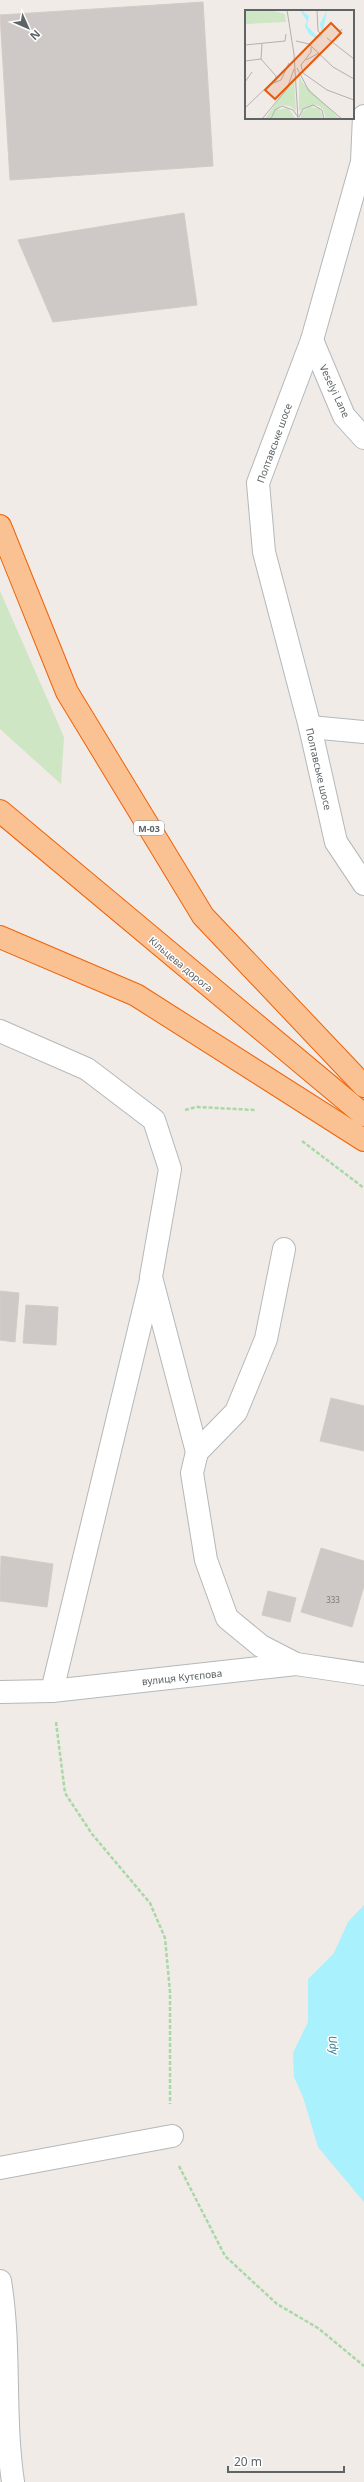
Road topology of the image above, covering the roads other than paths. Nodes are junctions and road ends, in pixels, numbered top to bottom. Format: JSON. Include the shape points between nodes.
{"nodes":[{"id":1,"x":364,"y":116,"type":"edge"},
{"id":2,"x":312,"y":340,"type":"junction"},
{"id":3,"x":364,"y":438,"type":"edge"},
{"id":4,"x":0,"y":526,"type":"edge"},
{"id":5,"x":310,"y":727,"type":"junction"},
{"id":6,"x":364,"y":732,"type":"edge"},
{"id":7,"x":0,"y":811,"type":"edge"},
{"id":8,"x":364,"y":884,"type":"edge"},
{"id":9,"x":0,"y":937,"type":"edge"},
{"id":10,"x":0,"y":1031,"type":"edge"},
{"id":11,"x":364,"y":1086,"type":"edge"},
{"id":12,"x":364,"y":1115,"type":"edge"},
{"id":13,"x":364,"y":1140,"type":"edge"},
{"id":14,"x":284,"y":1250,"type":"dead end"},
{"id":15,"x":151,"y":1277,"type":"junction"},
{"id":16,"x":197,"y":1452,"type":"junction"},
{"id":17,"x":296,"y":1664,"type":"junction"},
{"id":18,"x":364,"y":1674,"type":"edge"},
{"id":19,"x":0,"y":1692,"type":"edge"},
{"id":20,"x":52,"y":1692,"type":"junction"},
{"id":21,"x":172,"y":2136,"type":"road end"},
{"id":22,"x":0,"y":2168,"type":"edge"},
{"id":23,"x":0,"y":2281,"type":"edge"},
{"id":24,"x":13,"y":2482,"type":"edge"}],
"edges":[{"from":1,"to":2,"type":"street","name":"Полтавське шосе","via":[[362,162]]},
{"from":2,"to":3,"type":"street","name":"Veselyi Lane","via":[[344,416]]},
{"from":2,"to":5,"type":"street","name":"Полтавське шосе","via":[[258,483],[264,552]]},
{"from":4,"to":11,"type":"highway","number":"М-03","via":[[67,692],[203,916]]},
{"from":5,"to":6,"type":"street"},
{"from":5,"to":8,"type":"street","name":"Полтавське шосе","via":[[336,842]]},
{"from":7,"to":12,"type":"highway","name":"Кільцева дорога"},
{"from":9,"to":13,"type":"highway","via":[[136,995]]},
{"from":10,"to":15,"type":"street","via":[[87,1069],[154,1120],[170,1169]]},
{"from":14,"to":16,"type":"street","via":[[266,1339],[236,1412]]},
{"from":15,"to":16,"type":"street"},
{"from":15,"to":20,"type":"street"},
{"from":16,"to":17,"type":"street","via":[[192,1474],[206,1560],[227,1618],[261,1646]]},
{"from":17,"to":18,"type":"street","name":"вулиця Кутєпова"},
{"from":17,"to":20,"type":"street","name":"вулиця Кутєпова"},
{"from":19,"to":20,"type":"street","name":"вулиця Кутєпова"},
{"from":21,"to":22,"type":"street"},
{"from":23,"to":24,"type":"street","via":[[6,2316],[8,2446]]}]}
